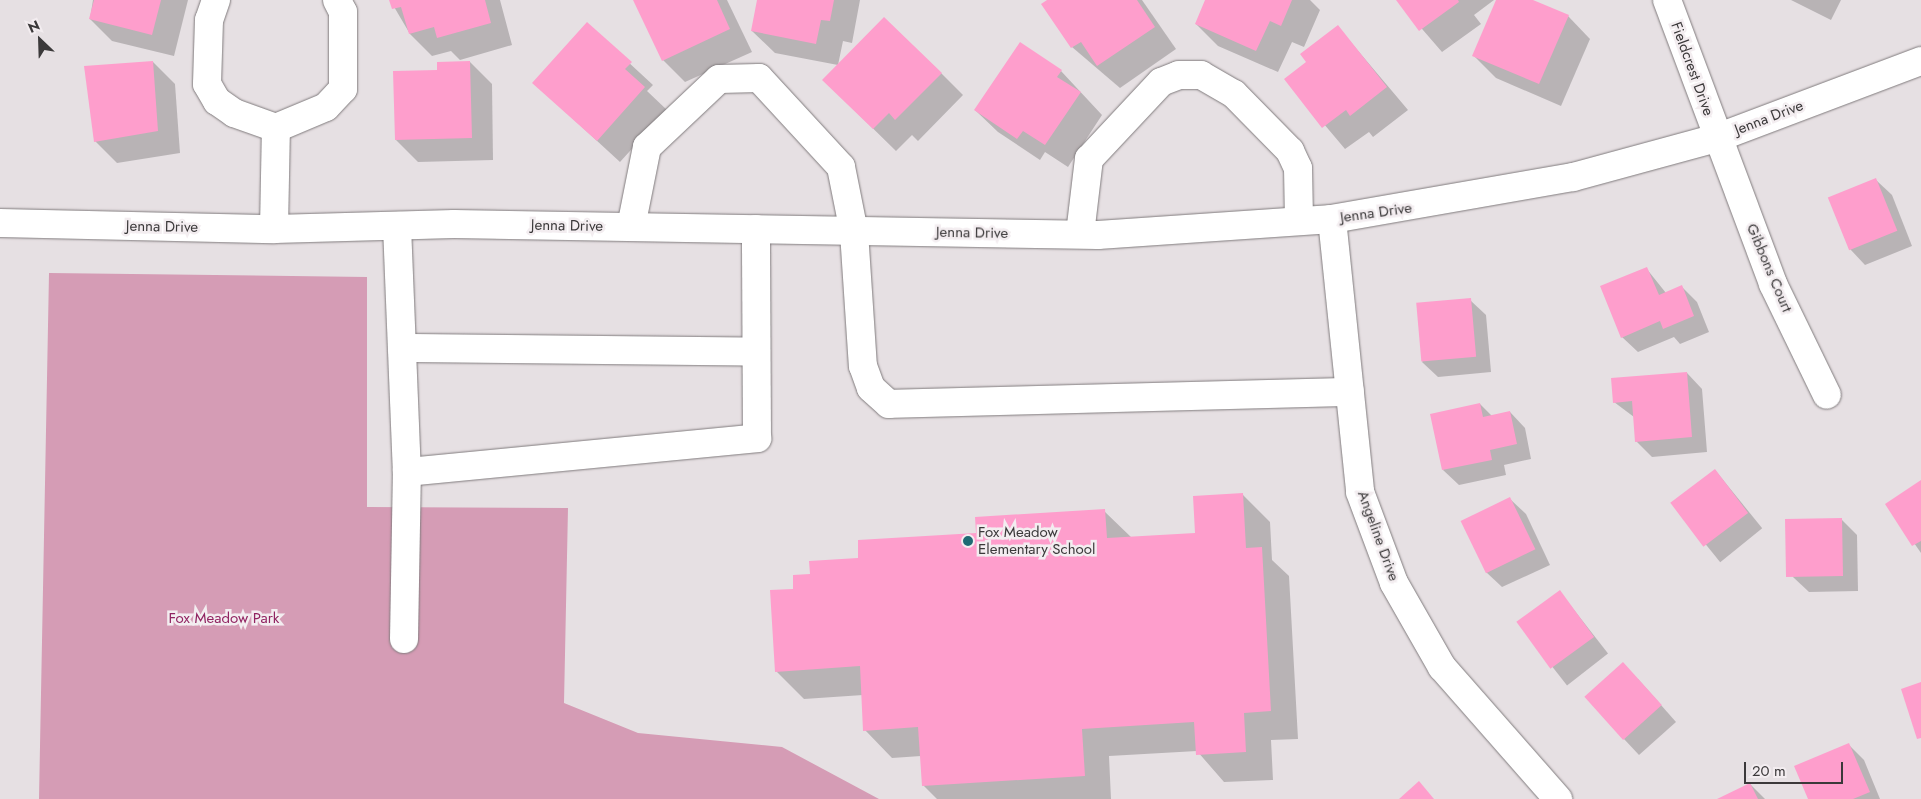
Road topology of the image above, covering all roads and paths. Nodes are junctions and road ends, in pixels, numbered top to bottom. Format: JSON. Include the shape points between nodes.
{"nodes":[{"id":1,"x":216,"y":0,"type":"edge"},
{"id":2,"x":337,"y":0,"type":"edge"},
{"id":3,"x":1667,"y":0,"type":"edge"},
{"id":4,"x":1921,"y":61,"type":"edge"},
{"id":5,"x":276,"y":128,"type":"junction"},
{"id":6,"x":1717,"y":138,"type":"junction"},
{"id":7,"x":1332,"y":219,"type":"junction"},
{"id":8,"x":1298,"y":222,"type":"junction"},
{"id":9,"x":0,"y":223,"type":"edge"},
{"id":10,"x":397,"y":226,"type":"junction"},
{"id":11,"x":631,"y":227,"type":"junction"},
{"id":12,"x":274,"y":229,"type":"junction"},
{"id":13,"x":756,"y":229,"type":"junction"},
{"id":14,"x":854,"y":232,"type":"junction"},
{"id":15,"x":1080,"y":234,"type":"junction"},
{"id":16,"x":402,"y":348,"type":"junction"},
{"id":17,"x":756,"y":352,"type":"junction"},
{"id":18,"x":1350,"y":392,"type":"junction"},
{"id":19,"x":1827,"y":395,"type":"dead end"},
{"id":20,"x":407,"y":472,"type":"junction"},
{"id":21,"x":404,"y":639,"type":"dead end"},
{"id":22,"x":1558,"y":799,"type":"edge"}],
"edges":[{"from":1,"to":5,"type":"street","via":[[209,20],[207,84],[217,101],[234,113]]},
{"from":2,"to":5,"type":"street","via":[[343,12],[343,89],[326,107]]},
{"from":3,"to":6,"type":"street","name":"Fieldcrest Drive"},
{"from":4,"to":6,"type":"street","name":"Jenna Drive"},
{"from":5,"to":12,"type":"street"},
{"from":6,"to":7,"type":"street","name":"Jenna Drive","via":[[1572,178]]},
{"from":6,"to":19,"type":"street","name":"Gibbons Court","via":[[1773,284]]},
{"from":7,"to":8,"type":"street","name":"Jenna Drive"},
{"from":7,"to":18,"type":"street","name":"Angeline Drive"},
{"from":8,"to":15,"type":"street","name":"Jenna Drive"},
{"from":8,"to":15,"type":"street","via":[[1298,168],[1290,151],[1234,94],[1201,75],[1178,74],[1161,82],[1089,159]]},
{"from":9,"to":12,"type":"street","name":"Jenna Drive"},
{"from":10,"to":11,"type":"street","name":"Jenna Drive"},
{"from":10,"to":12,"type":"street","name":"Jenna Drive"},
{"from":10,"to":16,"type":"street"},
{"from":11,"to":13,"type":"street","name":"Jenna Drive"},
{"from":11,"to":14,"type":"street","via":[[647,147],[719,78],[759,78],[841,167]]},
{"from":13,"to":14,"type":"street","name":"Jenna Drive"},
{"from":13,"to":17,"type":"street"},
{"from":14,"to":15,"type":"street","name":"Jenna Drive"},
{"from":14,"to":18,"type":"street","via":[[863,366],[871,388],[889,404]]},
{"from":16,"to":17,"type":"street"},
{"from":16,"to":20,"type":"street"},
{"from":17,"to":20,"type":"street","via":[[756,438]]},
{"from":18,"to":22,"type":"street","name":"Angeline Drive","via":[[1360,492],[1394,583],[1442,667]]},
{"from":20,"to":21,"type":"street"}]}
